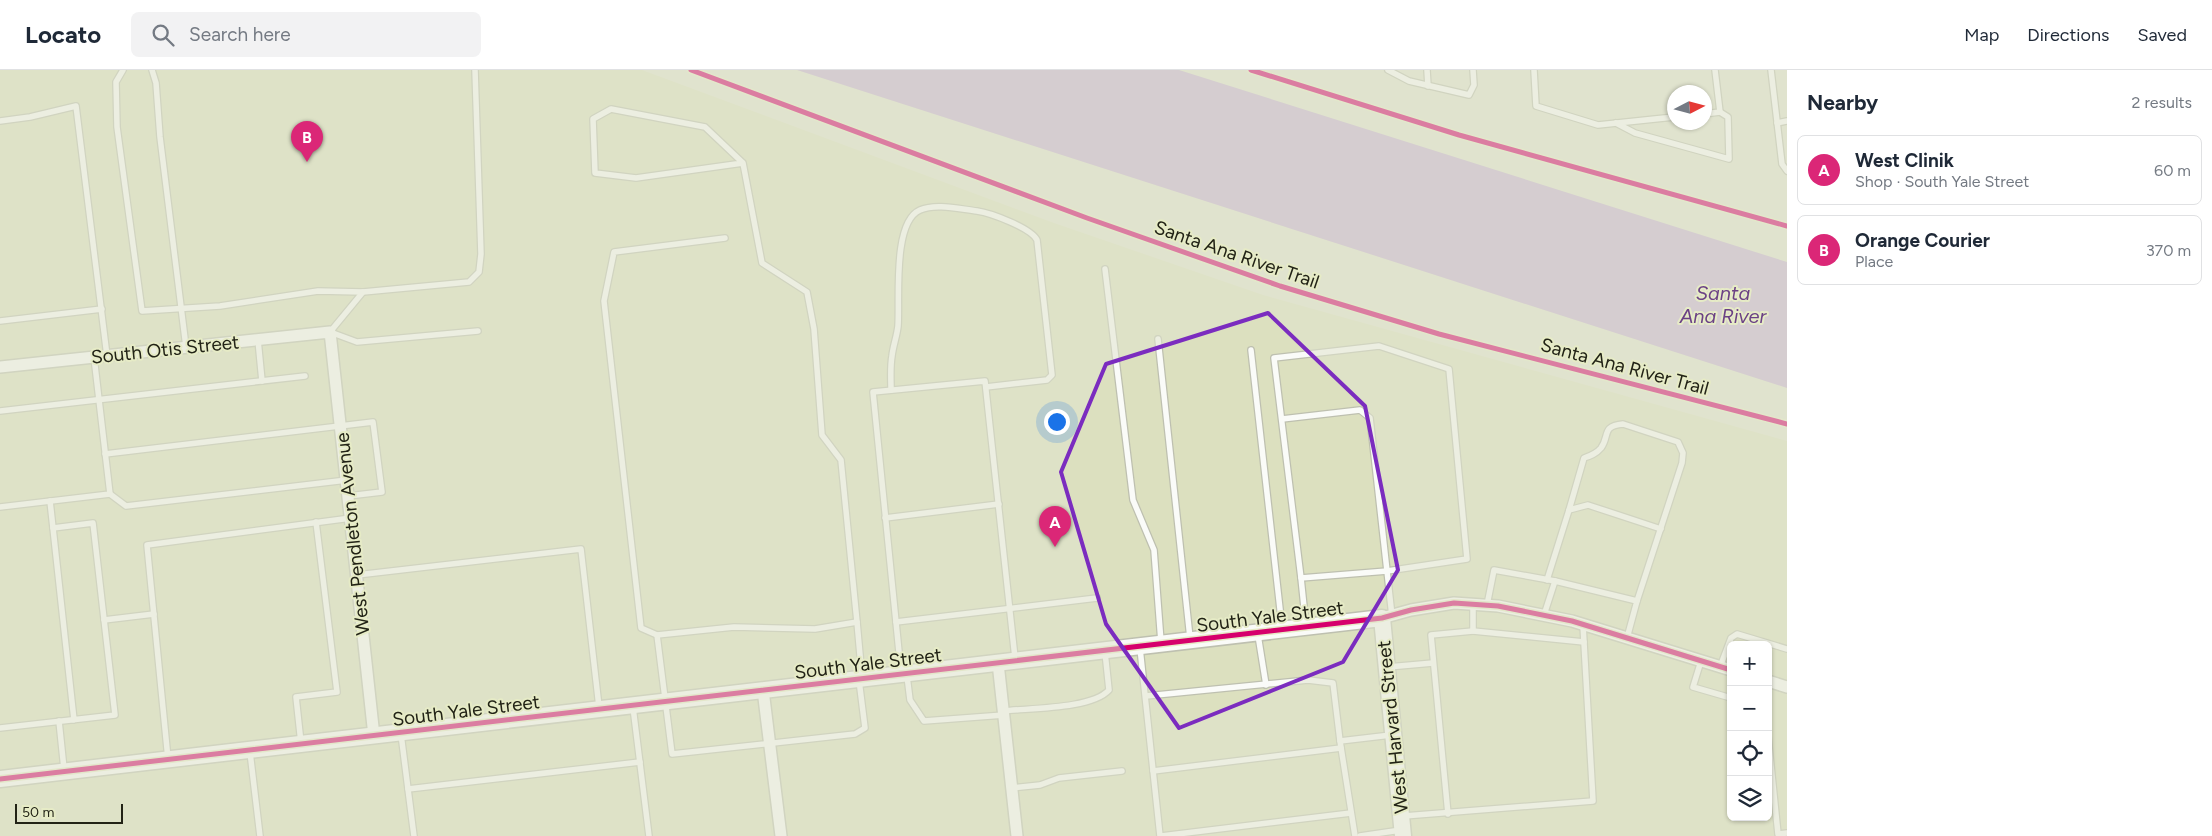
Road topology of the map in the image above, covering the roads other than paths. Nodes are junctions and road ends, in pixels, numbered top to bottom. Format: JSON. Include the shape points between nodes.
{"nodes":[{"id":1,"x":123,"y":70,"type":"edge"},
{"id":2,"x":152,"y":70,"type":"edge"},
{"id":3,"x":475,"y":70,"type":"edge"},
{"id":4,"x":1388,"y":70,"type":"edge"},
{"id":5,"x":1427,"y":70,"type":"edge"},
{"id":6,"x":1473,"y":70,"type":"edge"},
{"id":7,"x":1534,"y":70,"type":"edge"},
{"id":8,"x":1715,"y":70,"type":"edge"},
{"id":9,"x":1771,"y":70,"type":"edge"},
{"id":10,"x":1428,"y":86,"type":"junction"},
{"id":11,"x":1720,"y":112,"type":"junction"},
{"id":12,"x":1712,"y":113,"type":"edge"},
{"id":13,"x":1667,"y":117,"type":"edge"},
{"id":14,"x":0,"y":121,"type":"edge"},
{"id":15,"x":1787,"y":121,"type":"edge"},
{"id":16,"x":1777,"y":122,"type":"junction"},
{"id":17,"x":1616,"y":123,"type":"junction"},
{"id":18,"x":743,"y":163,"type":"junction"},
{"id":19,"x":1787,"y":171,"type":"edge"},
{"id":20,"x":725,"y":238,"type":"dead end"},
{"id":21,"x":1105,"y":270,"type":"dead end"},
{"id":22,"x":363,"y":292,"type":"junction"},
{"id":23,"x":102,"y":309,"type":"junction"},
{"id":24,"x":181,"y":309,"type":"junction"},
{"id":25,"x":0,"y":321,"type":"edge"},
{"id":26,"x":478,"y":331,"type":"dead end"},
{"id":27,"x":330,"y":332,"type":"junction"},
{"id":28,"x":1158,"y":339,"type":"dead end"},
{"id":29,"x":258,"y":340,"type":"junction"},
{"id":30,"x":186,"y":347,"type":"junction"},
{"id":31,"x":1251,"y":350,"type":"dead end"},
{"id":32,"x":108,"y":356,"type":"junction"},
{"id":33,"x":94,"y":357,"type":"junction"},
{"id":34,"x":0,"y":367,"type":"edge"},
{"id":35,"x":305,"y":376,"type":"dead end"},
{"id":36,"x":262,"y":381,"type":"junction"},
{"id":37,"x":986,"y":387,"type":"junction"},
{"id":38,"x":891,"y":390,"type":"junction"},
{"id":39,"x":99,"y":399,"type":"junction"},
{"id":40,"x":0,"y":410,"type":"edge"},
{"id":41,"x":1282,"y":419,"type":"junction"},
{"id":42,"x":340,"y":425,"type":"junction"},
{"id":43,"x":105,"y":454,"type":"junction"},
{"id":44,"x":347,"y":480,"type":"junction"},
{"id":45,"x":110,"y":494,"type":"junction"},
{"id":46,"x":348,"y":496,"type":"junction"},
{"id":47,"x":50,"y":501,"type":"junction"},
{"id":48,"x":999,"y":504,"type":"junction"},
{"id":49,"x":0,"y":507,"type":"edge"},
{"id":50,"x":1569,"y":510,"type":"junction"},
{"id":51,"x":351,"y":518,"type":"junction"},
{"id":52,"x":886,"y":518,"type":"junction"},
{"id":53,"x":316,"y":522,"type":"junction"},
{"id":54,"x":53,"y":528,"type":"junction"},
{"id":55,"x":1661,"y":529,"type":"junction"},
{"id":56,"x":1387,"y":571,"type":"junction"},
{"id":57,"x":357,"y":575,"type":"junction"},
{"id":58,"x":1301,"y":578,"type":"junction"},
{"id":59,"x":1547,"y":580,"type":"junction"},
{"id":60,"x":1555,"y":581,"type":"junction"},
{"id":61,"x":1096,"y":598,"type":"dead end"},
{"id":62,"x":1637,"y":601,"type":"junction"},
{"id":63,"x":1473,"y":604,"type":"junction"},
{"id":64,"x":1487,"y":605,"type":"junction"},
{"id":65,"x":1010,"y":608,"type":"junction"},
{"id":66,"x":154,"y":614,"type":"junction"},
{"id":67,"x":1544,"y":615,"type":"junction"},
{"id":68,"x":1387,"y":617,"type":"junction"},
{"id":69,"x":104,"y":620,"type":"junction"},
{"id":70,"x":858,"y":622,"type":"junction"},
{"id":71,"x":896,"y":622,"type":"junction"},
{"id":72,"x":1583,"y":625,"type":"junction"},
{"id":73,"x":1306,"y":627,"type":"junction"},
{"id":74,"x":1282,"y":630,"type":"junction"},
{"id":75,"x":1258,"y":632,"type":"junction"},
{"id":76,"x":1473,"y":632,"type":"junction"},
{"id":77,"x":657,"y":635,"type":"junction"},
{"id":78,"x":1627,"y":638,"type":"junction"},
{"id":79,"x":1190,"y":640,"type":"junction"},
{"id":80,"x":1584,"y":642,"type":"junction"},
{"id":81,"x":1161,"y":644,"type":"junction"},
{"id":82,"x":1140,"y":646,"type":"junction"},
{"id":83,"x":1787,"y":649,"type":"edge"},
{"id":84,"x":1105,"y":650,"type":"junction"},
{"id":85,"x":1016,"y":661,"type":"junction"},
{"id":86,"x":1701,"y":661,"type":"junction"},
{"id":87,"x":998,"y":663,"type":"junction"},
{"id":88,"x":1433,"y":663,"type":"junction"},
{"id":89,"x":1386,"y":667,"type":"junction"},
{"id":90,"x":1726,"y":668,"type":"edge"},
{"id":91,"x":904,"y":674,"type":"junction"},
{"id":92,"x":860,"y":679,"type":"junction"},
{"id":93,"x":1772,"y":683,"type":"edge"},
{"id":94,"x":1266,"y":685,"type":"junction"},
{"id":95,"x":1787,"y":687,"type":"edge"},
{"id":96,"x":763,"y":690,"type":"junction"},
{"id":97,"x":1146,"y":696,"type":"junction"},
{"id":98,"x":1727,"y":697,"type":"edge"},
{"id":99,"x":664,"y":702,"type":"junction"},
{"id":100,"x":633,"y":705,"type":"junction"},
{"id":101,"x":599,"y":709,"type":"junction"},
{"id":102,"x":1004,"y":713,"type":"junction"},
{"id":103,"x":74,"y":720,"type":"junction"},
{"id":104,"x":59,"y":721,"type":"junction"},
{"id":105,"x":0,"y":728,"type":"edge"},
{"id":106,"x":401,"y":733,"type":"junction"},
{"id":107,"x":1393,"y":734,"type":"junction"},
{"id":108,"x":374,"y":736,"type":"junction"},
{"id":109,"x":1340,"y":741,"type":"junction"},
{"id":110,"x":770,"y":742,"type":"junction"},
{"id":111,"x":302,"y":744,"type":"junction"},
{"id":112,"x":1341,"y":748,"type":"junction"},
{"id":113,"x":249,"y":750,"type":"junction"},
{"id":114,"x":168,"y":760,"type":"junction"},
{"id":115,"x":640,"y":762,"type":"junction"},
{"id":116,"x":1153,"y":770,"type":"junction"},
{"id":117,"x":1122,"y":771,"type":"dead end"},
{"id":118,"x":64,"y":772,"type":"junction"},
{"id":119,"x":1772,"y":775,"type":"edge"},
{"id":120,"x":0,"y":779,"type":"edge"},
{"id":121,"x":1012,"y":788,"type":"junction"},
{"id":122,"x":408,"y":789,"type":"junction"},
{"id":123,"x":1351,"y":813,"type":"junction"},
{"id":124,"x":1448,"y":814,"type":"junction"},
{"id":125,"x":1402,"y":827,"type":"edge"},
{"id":126,"x":1787,"y":833,"type":"edge"},
{"id":127,"x":260,"y":836,"type":"edge"},
{"id":128,"x":414,"y":836,"type":"edge"},
{"id":129,"x":649,"y":836,"type":"edge"},
{"id":130,"x":781,"y":836,"type":"edge"},
{"id":131,"x":1018,"y":836,"type":"edge"},
{"id":132,"x":1160,"y":836,"type":"edge"},
{"id":133,"x":1355,"y":836,"type":"edge"},
{"id":134,"x":1360,"y":836,"type":"edge"}],
"edges":[{"from":1,"to":24,"type":"lane","via":[[116,82],[117,127],[142,311]]},
{"from":2,"to":24,"type":"lane","via":[[156,82]]},
{"from":3,"to":22,"type":"lane","via":[[479,272],[469,282]]},
{"from":4,"to":10,"type":"lane"},
{"from":5,"to":10,"type":"lane"},
{"from":6,"to":10,"type":"lane","via":[[1474,85],[1469,95]]},
{"from":7,"to":17,"type":"lane","via":[[1536,106],[1598,125]]},
{"from":8,"to":11,"type":"lane"},
{"from":9,"to":16,"type":"lane"},
{"from":11,"to":12,"type":"lane"},
{"from":11,"to":17,"type":"lane","via":[[1728,117],[1729,159],[1635,134]]},
{"from":13,"to":17,"type":"lane"},
{"from":14,"to":23,"type":"lane","via":[[76,106]]},
{"from":15,"to":16,"type":"lane"},
{"from":16,"to":19,"type":"lane","via":[[1782,164]]},
{"from":18,"to":18,"type":"lane","via":[[705,127],[610,109],[593,119],[595,172],[636,178]]},
{"from":18,"to":70,"type":"lane","via":[[762,263],[807,292],[814,329],[822,435],[841,460]]},
{"from":20,"to":77,"type":"lane","via":[[614,252],[604,301],[641,628]]},
{"from":21,"to":81,"type":"lane","via":[[1132,500],[1154,550]]},
{"from":22,"to":24,"type":"lane","via":[[318,291],[284,298]]},
{"from":22,"to":27,"type":"lane"},
{"from":23,"to":25,"type":"lane"},
{"from":23,"to":32,"type":"lane"},
{"from":24,"to":30,"type":"lane"},
{"from":26,"to":27,"type":"lane","via":[[357,342]]},
{"from":27,"to":29,"type":"street","name":"South Otis Street"},
{"from":27,"to":42,"type":"street","name":"West Pendleton Avenue"},
{"from":28,"to":79,"type":"lane"},
{"from":29,"to":30,"type":"street","name":"South Otis Street"},
{"from":29,"to":36,"type":"lane"},
{"from":30,"to":32,"type":"street","name":"South Otis Street"},
{"from":31,"to":74,"type":"lane"},
{"from":32,"to":33,"type":"street","name":"South Otis Street"},
{"from":33,"to":34,"type":"street","name":"South Otis Street"},
{"from":33,"to":39,"type":"lane"},
{"from":35,"to":36,"type":"lane"},
{"from":36,"to":39,"type":"lane"},
{"from":37,"to":38,"type":"lane","via":[[985,381]]},
{"from":37,"to":38,"type":"lane","via":[[1047,380],[1052,375],[1037,240],[1031,232],[982,212],[939,207],[920,210],[911,216],[902,239]]},
{"from":37,"to":48,"type":"lane"},
{"from":38,"to":52,"type":"lane","via":[[873,392]]},
{"from":39,"to":40,"type":"lane"},
{"from":39,"to":43,"type":"lane"},
{"from":41,"to":56,"type":"lane","via":[[1360,410],[1370,418]]},
{"from":41,"to":56,"type":"lane","via":[[1274,358],[1380,346],[1449,369],[1467,559]]},
{"from":41,"to":58,"type":"lane"},
{"from":42,"to":43,"type":"lane"},
{"from":42,"to":44,"type":"street","name":"West Pendleton Avenue"},
{"from":42,"to":46,"type":"lane","via":[[373,422],[382,492]]},
{"from":43,"to":45,"type":"lane"},
{"from":44,"to":45,"type":"lane","via":[[126,506]]},
{"from":44,"to":46,"type":"street","name":"West Pendleton Avenue"},
{"from":45,"to":47,"type":"lane"},
{"from":46,"to":51,"type":"street","name":"West Pendleton Avenue"},
{"from":47,"to":49,"type":"lane"},
{"from":47,"to":54,"type":"lane"},
{"from":48,"to":52,"type":"lane"},
{"from":48,"to":65,"type":"lane"},
{"from":50,"to":55,"type":"lane","via":[[1588,505]]},
{"from":50,"to":55,"type":"lane","via":[[1584,458],[1602,447],[1606,432],[1615,424],[1622,424],[1678,442],[1683,453]]},
{"from":50,"to":59,"type":"lane"},
{"from":51,"to":53,"type":"lane"},
{"from":51,"to":57,"type":"street","name":"West Pendleton Avenue"},
{"from":52,"to":71,"type":"lane"},
{"from":53,"to":66,"type":"lane","via":[[147,545]]},
{"from":53,"to":111,"type":"lane","via":[[337,692],[296,697]]},
{"from":54,"to":69,"type":"lane","via":[[93,523]]},
{"from":54,"to":103,"type":"lane"},
{"from":55,"to":62,"type":"lane"},
{"from":56,"to":58,"type":"lane"},
{"from":56,"to":68,"type":"lane"},
{"from":57,"to":101,"type":"lane","via":[[581,549]]},
{"from":57,"to":108,"type":"street","name":"West Pendleton Avenue"},
{"from":58,"to":73,"type":"lane"},
{"from":59,"to":60,"type":"lane"},
{"from":59,"to":64,"type":"lane","via":[[1494,570]]},
{"from":60,"to":62,"type":"lane"},
{"from":60,"to":67,"type":"lane"},
{"from":61,"to":65,"type":"lane"},
{"from":62,"to":78,"type":"lane"},
{"from":63,"to":64,"type":"street","name":"South Yale Street"},
{"from":63,"to":68,"type":"street","name":"South Yale Street","via":[[1454,603]]},
{"from":63,"to":76,"type":"lane"},
{"from":64,"to":67,"type":"street","name":"South Yale Street"},
{"from":65,"to":71,"type":"lane"},
{"from":65,"to":85,"type":"lane"},
{"from":66,"to":69,"type":"lane"},
{"from":66,"to":114,"type":"lane"},
{"from":67,"to":72,"type":"street","name":"South Yale Street"},
{"from":68,"to":73,"type":"street","name":"South Yale Street"},
{"from":68,"to":89,"type":"street","name":"West Harvard Street"},
{"from":69,"to":103,"type":"lane","via":[[115,715]]},
{"from":70,"to":77,"type":"lane","via":[[816,629],[734,627]]},
{"from":70,"to":92,"type":"lane"},
{"from":71,"to":91,"type":"lane"},
{"from":72,"to":78,"type":"street","name":"South Yale Street"},
{"from":72,"to":80,"type":"lane"},
{"from":73,"to":74,"type":"street","name":"South Yale Street"},
{"from":74,"to":75,"type":"street","name":"South Yale Street"},
{"from":75,"to":79,"type":"street","name":"South Yale Street"},
{"from":75,"to":94,"type":"lane"},
{"from":76,"to":80,"type":"lane"},
{"from":76,"to":88,"type":"lane","via":[[1431,635]]},
{"from":77,"to":99,"type":"lane"},
{"from":78,"to":86,"type":"street","name":"South Yale Street"},
{"from":79,"to":81,"type":"street","name":"South Yale Street"},
{"from":80,"to":124,"type":"lane","via":[[1593,801]]},
{"from":81,"to":82,"type":"street","name":"South Yale Street"},
{"from":82,"to":84,"type":"street","name":"South Yale Street"},
{"from":82,"to":97,"type":"lane"},
{"from":83,"to":90,"type":"lane","via":[[1737,634],[1731,638]]},
{"from":84,"to":85,"type":"street","name":"South Yale Street"},
{"from":84,"to":102,"type":"lane","via":[[1109,690],[1104,696],[1086,702]]},
{"from":85,"to":87,"type":"street","name":"South Yale Street"},
{"from":86,"to":90,"type":"street","name":"South Yale Street"},
{"from":86,"to":98,"type":"lane","via":[[1693,687]]},
{"from":87,"to":91,"type":"street","name":"South Yale Street"},
{"from":87,"to":102,"type":"street"},
{"from":88,"to":89,"type":"lane"},
{"from":88,"to":124,"type":"lane"},
{"from":89,"to":107,"type":"street","name":"West Harvard Street"},
{"from":91,"to":92,"type":"street","name":"South Yale Street"},
{"from":91,"to":102,"type":"lane","via":[[910,700],[924,721]]},
{"from":92,"to":96,"type":"street","name":"South Yale Street"},
{"from":92,"to":110,"type":"lane","via":[[865,728],[855,734]]},
{"from":93,"to":95,"type":"street"},
{"from":94,"to":97,"type":"lane"},
{"from":94,"to":109,"type":"lane","via":[[1308,680],[1333,683]]},
{"from":96,"to":99,"type":"street","name":"South Yale Street"},
{"from":96,"to":110,"type":"street"},
{"from":97,"to":116,"type":"lane"},
{"from":99,"to":100,"type":"street","name":"South Yale Street"},
{"from":99,"to":110,"type":"lane","via":[[672,754]]},
{"from":100,"to":101,"type":"street","name":"South Yale Street"},
{"from":100,"to":115,"type":"lane"},
{"from":101,"to":106,"type":"street","name":"South Yale Street"},
{"from":102,"to":121,"type":"street"},
{"from":103,"to":104,"type":"lane"},
{"from":104,"to":105,"type":"lane"},
{"from":104,"to":118,"type":"lane"},
{"from":106,"to":108,"type":"street","name":"South Yale Street"},
{"from":106,"to":122,"type":"lane"},
{"from":107,"to":109,"type":"lane"},
{"from":107,"to":125,"type":"street","name":"West Harvard Street"},
{"from":108,"to":111,"type":"street","name":"South Yale Street"},
{"from":109,"to":112,"type":"lane"},
{"from":110,"to":130,"type":"street"},
{"from":111,"to":113,"type":"street","name":"South Yale Street"},
{"from":112,"to":116,"type":"lane"},
{"from":112,"to":123,"type":"lane"},
{"from":113,"to":114,"type":"street","name":"South Yale Street"},
{"from":113,"to":127,"type":"lane"},
{"from":114,"to":118,"type":"street","name":"South Yale Street"},
{"from":115,"to":122,"type":"lane"},
{"from":115,"to":129,"type":"lane"},
{"from":116,"to":132,"type":"lane"},
{"from":117,"to":121,"type":"lane","via":[[1059,778],[1040,785]]},
{"from":118,"to":120,"type":"street","name":"South Yale Street"},
{"from":119,"to":126,"type":"lane","via":[[1778,834]]},
{"from":121,"to":131,"type":"street"},
{"from":122,"to":128,"type":"lane"},
{"from":123,"to":132,"type":"lane"},
{"from":123,"to":133,"type":"lane"},
{"from":124,"to":125,"type":"lane"},
{"from":125,"to":134,"type":"lane"}]}
